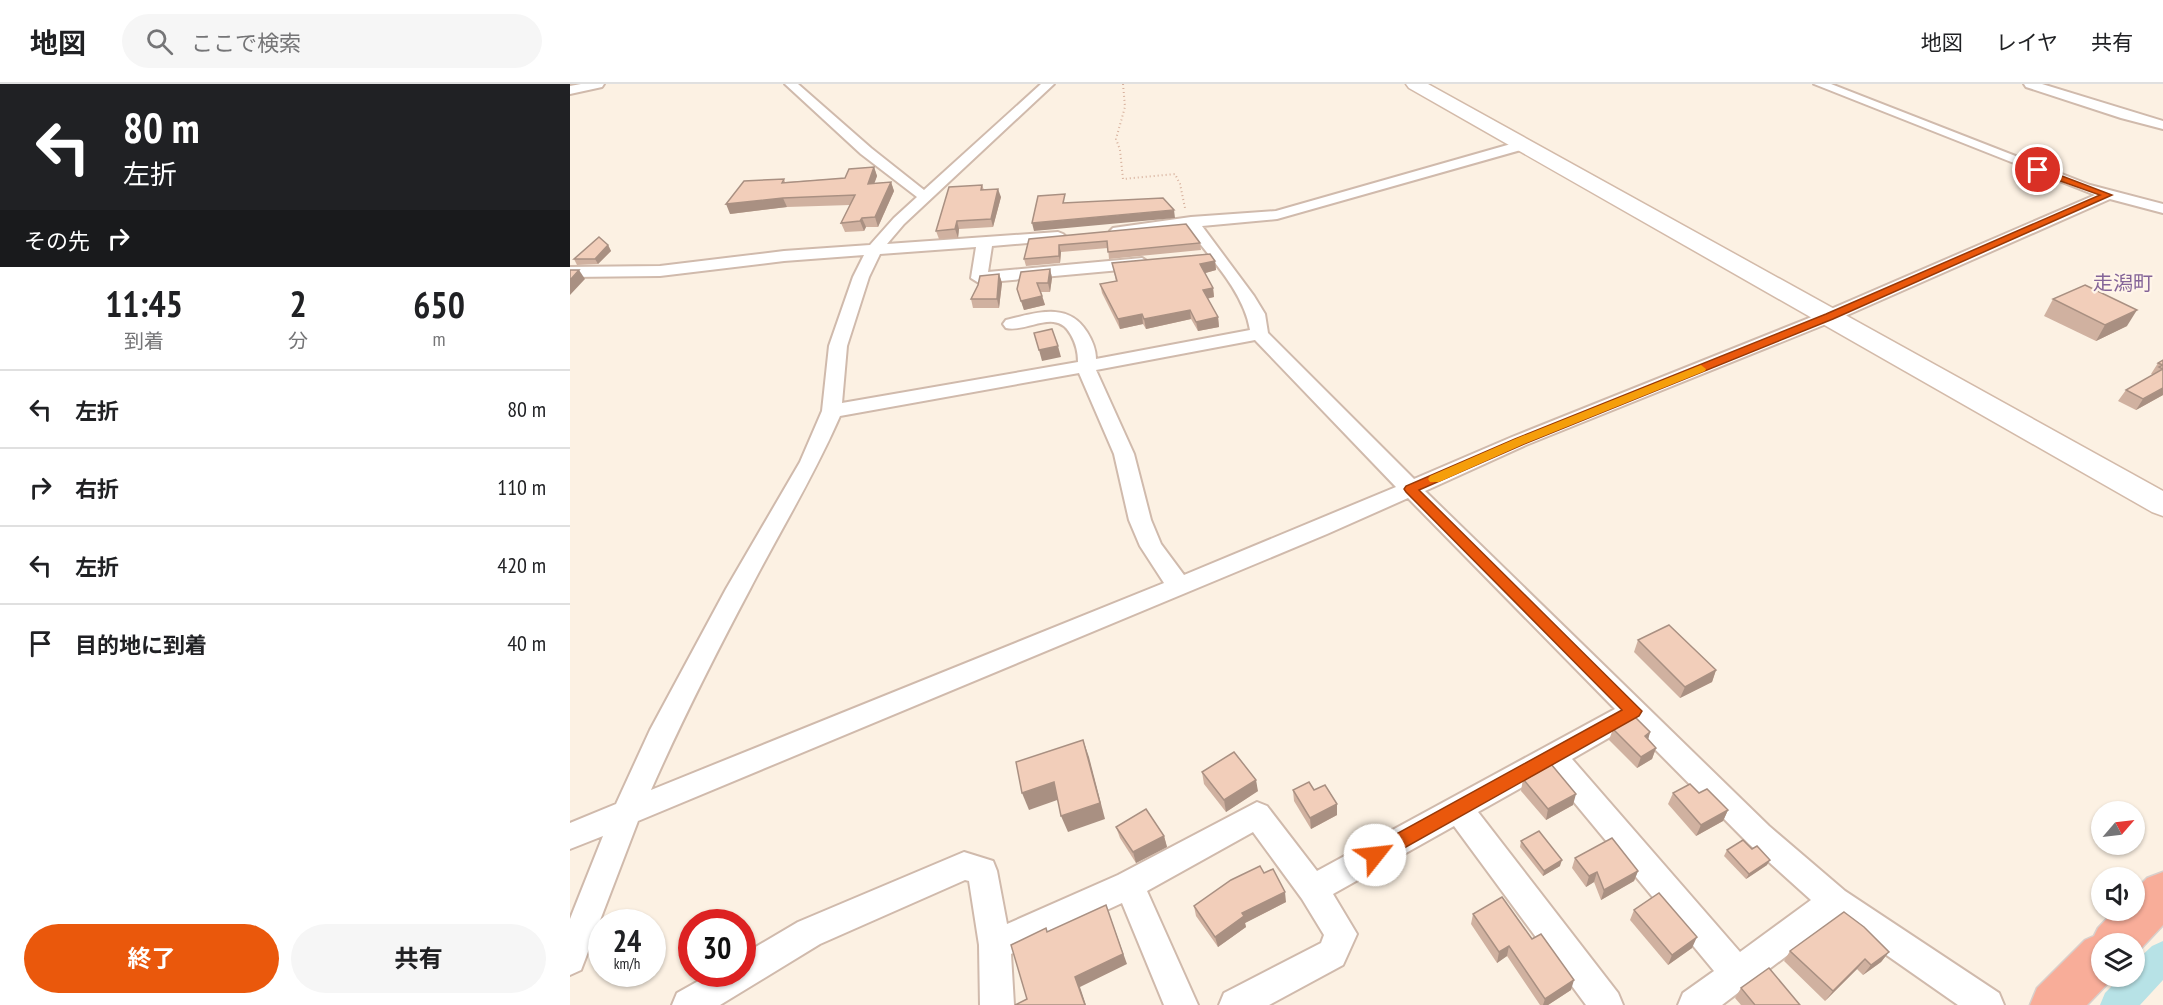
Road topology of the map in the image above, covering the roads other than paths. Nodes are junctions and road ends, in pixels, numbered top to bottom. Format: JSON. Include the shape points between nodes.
{"nodes":[{"id":1,"x":598,"y":84,"type":"edge"},
{"id":2,"x":791,"y":84,"type":"edge"},
{"id":3,"x":1048,"y":84,"type":"edge"},
{"id":4,"x":1415,"y":84,"type":"edge"},
{"id":5,"x":1820,"y":84,"type":"edge"},
{"id":6,"x":2030,"y":84,"type":"edge"},
{"id":7,"x":570,"y":90,"type":"edge"},
{"id":8,"x":2163,"y":125,"type":"edge"},
{"id":9,"x":1523,"y":145,"type":"junction"},
{"id":10,"x":926,"y":195,"type":"junction"},
{"id":11,"x":2107,"y":195,"type":"junction"},
{"id":12,"x":2163,"y":209,"type":"edge"},
{"id":13,"x":1191,"y":222,"type":"junction"},
{"id":14,"x":1108,"y":233,"type":"edge"},
{"id":15,"x":1074,"y":236,"type":"edge"},
{"id":16,"x":985,"y":243,"type":"junction"},
{"id":17,"x":874,"y":250,"type":"junction"},
{"id":18,"x":1156,"y":262,"type":"edge"},
{"id":19,"x":570,"y":272,"type":"edge"},
{"id":20,"x":1830,"y":316,"type":"junction"},
{"id":21,"x":1012,"y":324,"type":"dead end"},
{"id":22,"x":1259,"y":334,"type":"junction"},
{"id":23,"x":1086,"y":367,"type":"junction"},
{"id":24,"x":832,"y":411,"type":"junction"},
{"id":25,"x":1411,"y":489,"type":"junction"},
{"id":26,"x":2163,"y":505,"type":"edge"},
{"id":27,"x":1179,"y":586,"type":"junction"},
{"id":28,"x":1634,"y":711,"type":"junction"},
{"id":29,"x":1552,"y":756,"type":"junction"},
{"id":30,"x":1458,"y":809,"type":"junction"},
{"id":31,"x":626,"y":814,"type":"junction"},
{"id":32,"x":570,"y":836,"type":"edge"},
{"id":33,"x":1129,"y":885,"type":"junction"},
{"id":34,"x":1313,"y":890,"type":"junction"},
{"id":35,"x":2163,"y":893,"type":"edge"},
{"id":36,"x":1834,"y":901,"type":"junction"},
{"id":37,"x":2125,"y":933,"type":"edge"},
{"id":38,"x":995,"y":945,"type":"junction"},
{"id":39,"x":570,"y":959,"type":"edge"},
{"id":40,"x":2091,"y":967,"type":"edge"},
{"id":41,"x":1737,"y":973,"type":"junction"},
{"id":42,"x":689,"y":1005,"type":"edge"},
{"id":43,"x":997,"y":1005,"type":"edge"},
{"id":44,"x":1181,"y":1005,"type":"edge"},
{"id":45,"x":1236,"y":1005,"type":"edge"},
{"id":46,"x":1606,"y":1005,"type":"edge"},
{"id":47,"x":1695,"y":1005,"type":"edge"},
{"id":48,"x":1987,"y":1005,"type":"edge"},
{"id":49,"x":2054,"y":1005,"type":"edge"}],
"edges":[{"from":1,"to":7,"type":"street"},
{"from":2,"to":10,"type":"street","via":[[866,152],[918,193]]},
{"from":3,"to":10,"type":"street"},
{"from":4,"to":9,"type":"street"},
{"from":5,"to":11,"type":"street"},
{"from":6,"to":8,"type":"street"},
{"from":9,"to":13,"type":"street","via":[[1277,215]]},
{"from":9,"to":20,"type":"street"},
{"from":10,"to":17,"type":"street"},
{"from":11,"to":12,"type":"street"},
{"from":11,"to":20,"type":"street"},
{"from":13,"to":14,"type":"street"},
{"from":13,"to":22,"type":"street","via":[[1203,257],[1246,296],[1256,314]]},
{"from":15,"to":16,"type":"street"},
{"from":16,"to":17,"type":"street"},
{"from":16,"to":18,"type":"street","via":[[979,278],[1096,262]]},
{"from":17,"to":19,"type":"street","via":[[660,271]]},
{"from":17,"to":24,"type":"street","via":[[838,346]]},
{"from":20,"to":25,"type":"street"},
{"from":20,"to":26,"type":"street"},
{"from":21,"to":23,"type":"street","via":[[1064,317],[1074,323],[1089,354]]},
{"from":22,"to":23,"type":"street"},
{"from":22,"to":25,"type":"street"},
{"from":23,"to":24,"type":"street"},
{"from":23,"to":27,"type":"street","via":[[1124,454],[1140,520],[1151,546]]},
{"from":24,"to":31,"type":"street","via":[[810,462],[660,738]]},
{"from":25,"to":27,"type":"street"},
{"from":25,"to":28,"type":"street"},
{"from":27,"to":31,"type":"street"},
{"from":28,"to":29,"type":"street"},
{"from":28,"to":36,"type":"street","via":[[1759,835]]},
{"from":29,"to":30,"type":"street"},
{"from":29,"to":41,"type":"street"},
{"from":30,"to":34,"type":"street"},
{"from":30,"to":46,"type":"street"},
{"from":31,"to":32,"type":"street"},
{"from":31,"to":39,"type":"street"},
{"from":33,"to":34,"type":"street","via":[[1257,815]]},
{"from":33,"to":38,"type":"street"},
{"from":33,"to":44,"type":"street"},
{"from":34,"to":45,"type":"street","via":[[1341,934],[1332,954]]},
{"from":35,"to":37,"type":"highway"},
{"from":36,"to":41,"type":"street"},
{"from":36,"to":48,"type":"street"},
{"from":38,"to":42,"type":"street","via":[[982,871],[964,866],[809,933]]},
{"from":38,"to":43,"type":"street"},
{"from":40,"to":49,"type":"highway"},
{"from":41,"to":47,"type":"street"}]}
